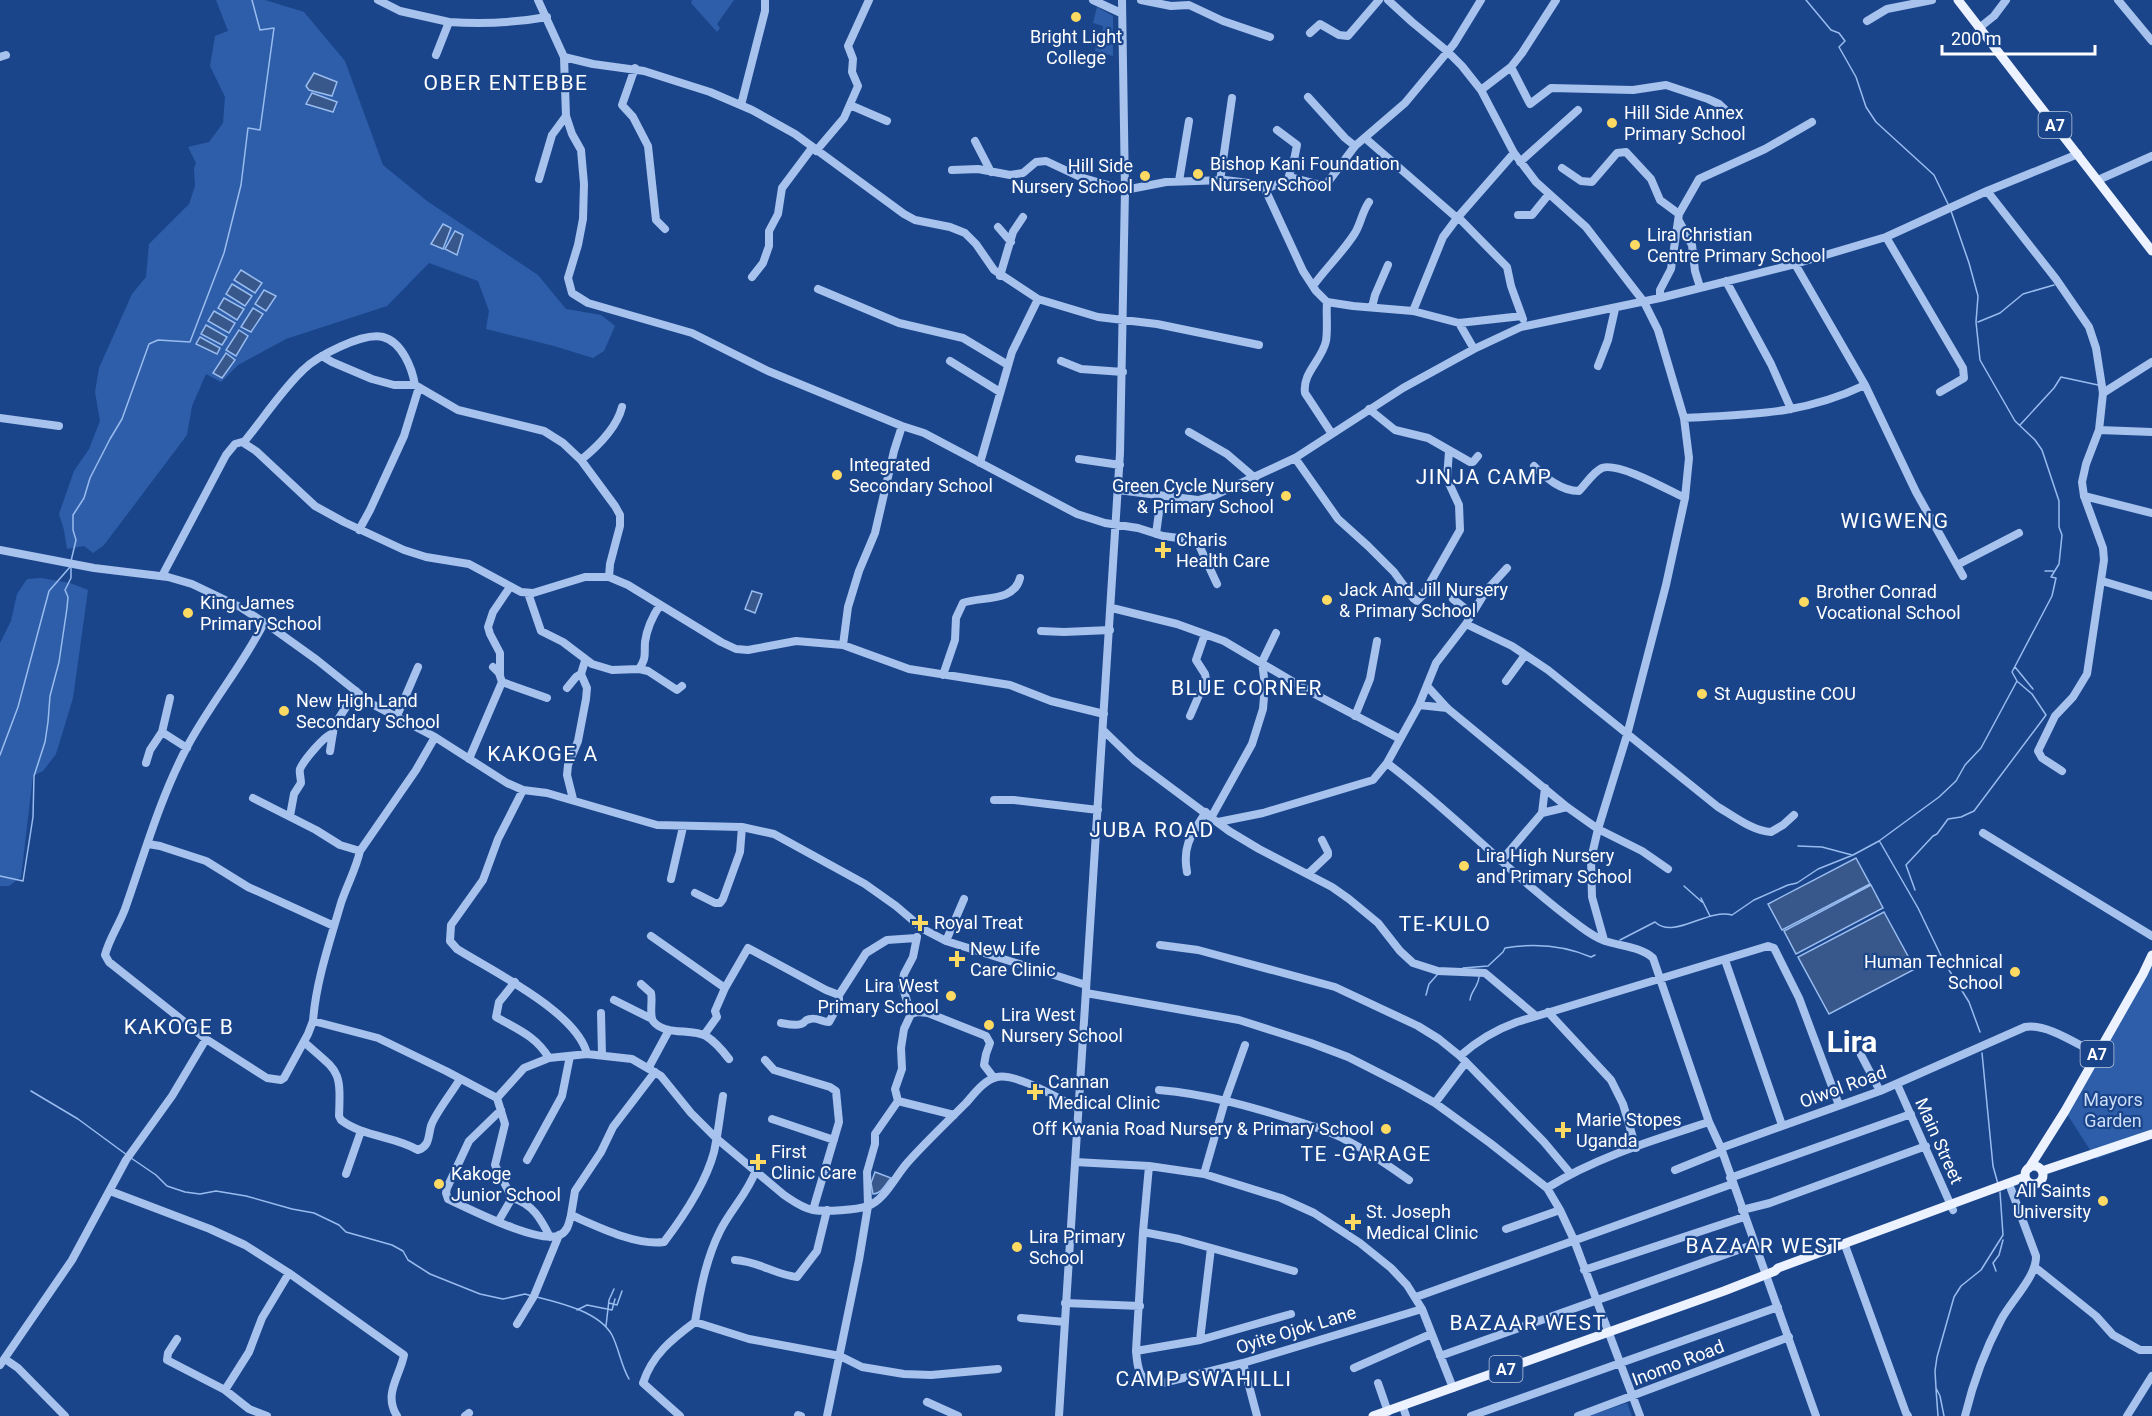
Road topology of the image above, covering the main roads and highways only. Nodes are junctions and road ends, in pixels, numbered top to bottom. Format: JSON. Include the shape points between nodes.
{"nodes":[{"id":1,"x":1958,"y":0,"type":"edge"},
{"id":2,"x":2152,"y":251,"type":"edge"},
{"id":3,"x":2152,"y":955,"type":"edge"},
{"id":4,"x":2152,"y":1134,"type":"edge"},
{"id":5,"x":2152,"y":1140,"type":"edge"},
{"id":6,"x":2040,"y":1152,"type":"junction"},
{"id":7,"x":2042,"y":1172,"type":"junction"},
{"id":8,"x":2027,"y":1176,"type":"junction"},
{"id":9,"x":1952,"y":1207,"type":"junction"},
{"id":10,"x":1770,"y":1273,"type":"junction"},
{"id":11,"x":1405,"y":1411,"type":"edge"},
{"id":12,"x":1373,"y":1416,"type":"edge"}],
"edges":[{"from":1,"to":2,"type":"main road","number":"A7"},
{"from":3,"to":6,"type":"main road","number":"A7"},
{"from":4,"to":7,"type":"main road"},
{"from":5,"to":7,"type":"main road"},
{"from":6,"to":7,"type":"main road"},
{"from":6,"to":8,"type":"main road","number":"A7"},
{"from":7,"to":8,"type":"main road","number":"A7","via":[[2034,1166]]},
{"from":7,"to":8,"type":"main road","number":"A7","via":[[2037,1184]]},
{"from":8,"to":9,"type":"main road","number":"A7"},
{"from":8,"to":9,"type":"main road","number":"A7","via":[[2011,1189]]},
{"from":9,"to":10,"type":"main road","number":"A7"},
{"from":9,"to":10,"type":"main road","number":"A7"},
{"from":10,"to":11,"type":"main road","number":"A7","via":[[1453,1388]]},
{"from":11,"to":12,"type":"main road","number":"A7"}]}
